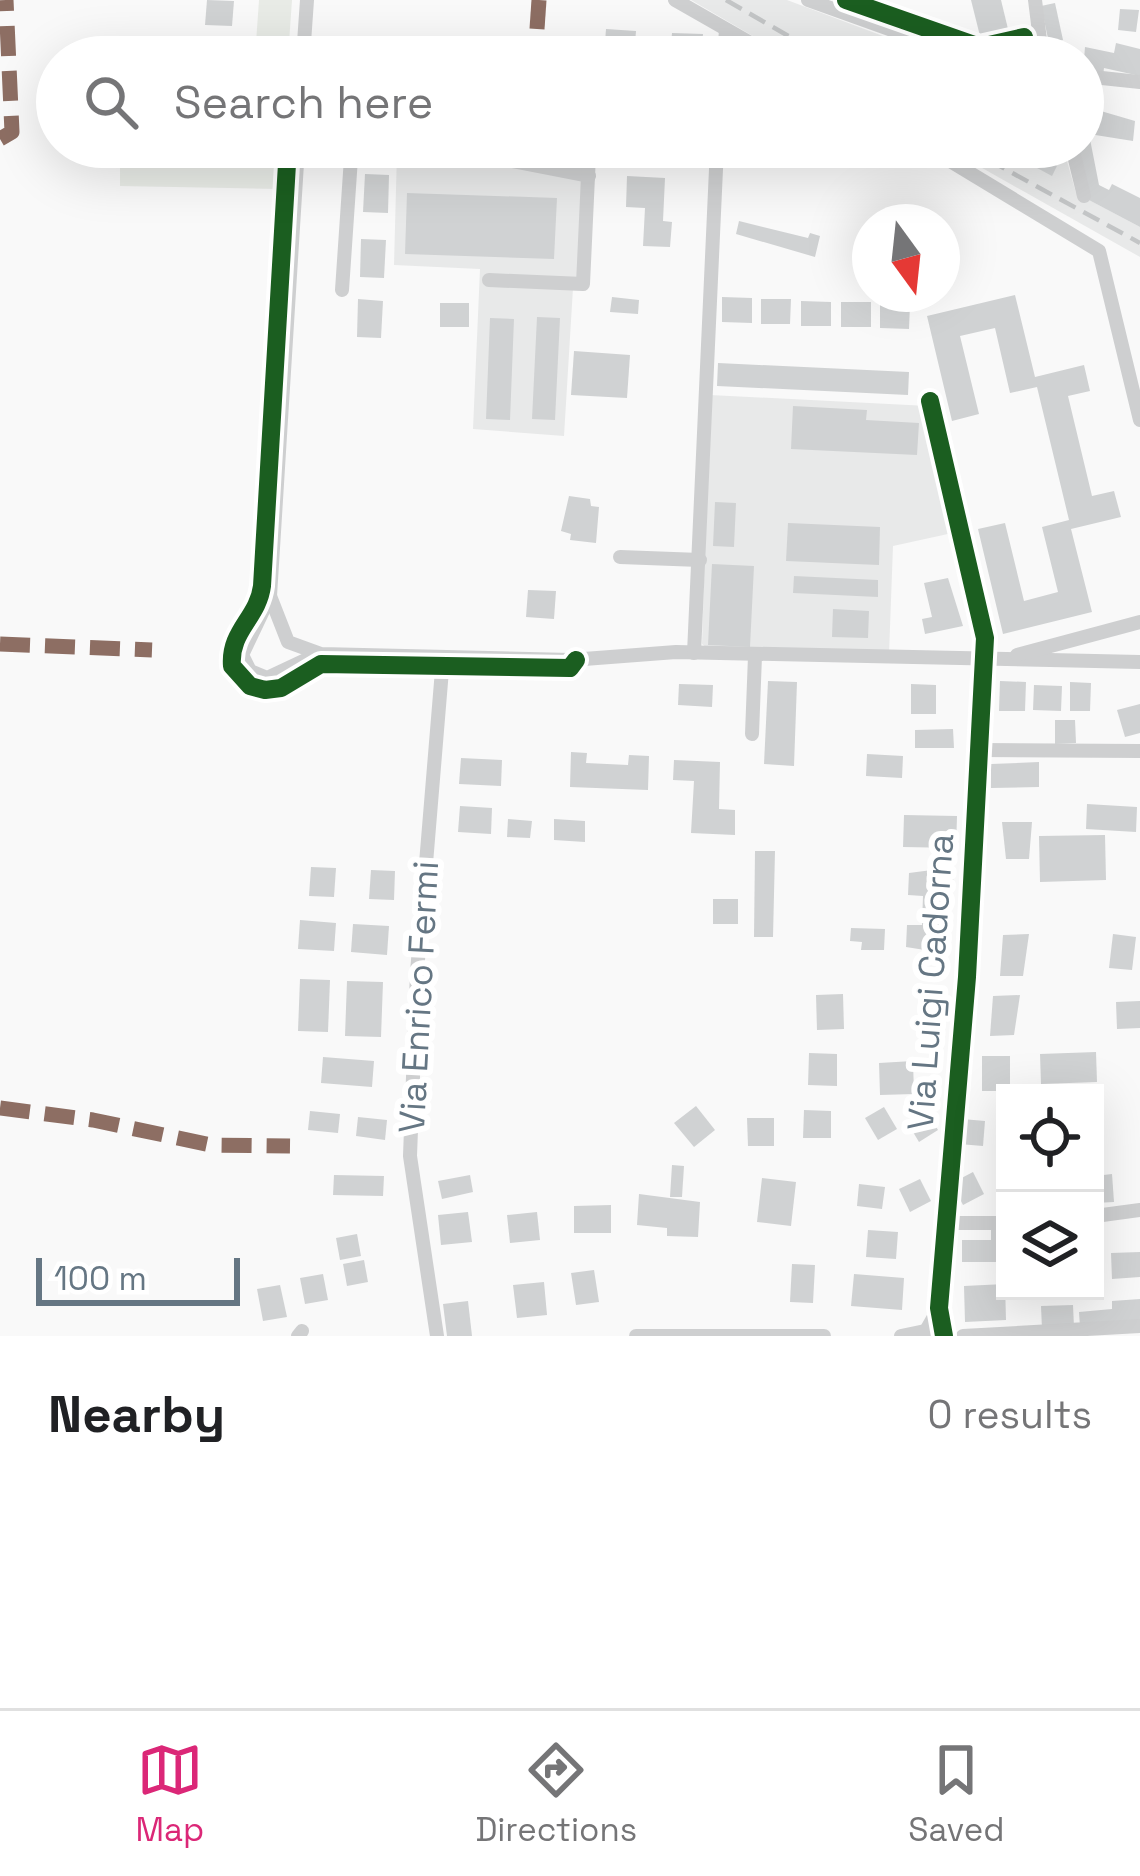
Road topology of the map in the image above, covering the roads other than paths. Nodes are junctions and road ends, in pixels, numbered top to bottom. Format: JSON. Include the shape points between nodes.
{"nodes":[{"id":1,"x":307,"y":0,"type":"edge"},
{"id":2,"x":675,"y":0,"type":"edge"},
{"id":3,"x":808,"y":0,"type":"edge"},
{"id":4,"x":1035,"y":0,"type":"edge"},
{"id":5,"x":726,"y":30,"type":"junction"},
{"id":6,"x":304,"y":36,"type":"edge"},
{"id":7,"x":726,"y":36,"type":"edge"},
{"id":8,"x":737,"y":36,"type":"edge"},
{"id":9,"x":909,"y":36,"type":"edge"},
{"id":10,"x":1037,"y":36,"type":"edge"},
{"id":11,"x":1104,"y":78,"type":"edge"},
{"id":12,"x":1140,"y":82,"type":"edge"},
{"id":13,"x":297,"y":168,"type":"edge"},
{"id":14,"x":350,"y":168,"type":"edge"},
{"id":15,"x":548,"y":168,"type":"edge"},
{"id":16,"x":589,"y":168,"type":"edge"},
{"id":17,"x":716,"y":168,"type":"edge"},
{"id":18,"x":963,"y":168,"type":"edge"},
{"id":19,"x":1077,"y":168,"type":"edge"},
{"id":20,"x":589,"y":176,"type":"junction"},
{"id":21,"x":1084,"y":196,"type":"dead end"},
{"id":22,"x":489,"y":280,"type":"dead end"},
{"id":23,"x":342,"y":290,"type":"dead end"},
{"id":24,"x":1133,"y":360,"type":"edge"},
{"id":25,"x":930,"y":401,"type":"dead end"},
{"id":26,"x":1140,"y":420,"type":"edge"},
{"id":27,"x":620,"y":556,"type":"dead end"},
{"id":28,"x":700,"y":560,"type":"junction"},
{"id":29,"x":270,"y":596,"type":"junction"},
{"id":30,"x":1140,"y":622,"type":"edge"},
{"id":31,"x":253,"y":633,"type":"junction"},
{"id":32,"x":1085,"y":636,"type":"junction"},
{"id":33,"x":285,"y":638,"type":"junction"},
{"id":34,"x":321,"y":653,"type":"junction"},
{"id":35,"x":694,"y":653,"type":"junction"},
{"id":36,"x":755,"y":656,"type":"junction"},
{"id":37,"x":443,"y":658,"type":"junction"},
{"id":38,"x":993,"y":660,"type":"junction"},
{"id":39,"x":1084,"y":660,"type":"junction"},
{"id":40,"x":1140,"y":662,"type":"edge"},
{"id":41,"x":287,"y":667,"type":"junction"},
{"id":42,"x":752,"y":734,"type":"dead end"},
{"id":43,"x":981,"y":750,"type":"junction"},
{"id":44,"x":1140,"y":751,"type":"edge"},
{"id":45,"x":1140,"y":1210,"type":"edge"},
{"id":46,"x":1104,"y":1215,"type":"edge"},
{"id":47,"x":996,"y":1222,"type":"edge"},
{"id":48,"x":945,"y":1223,"type":"junction"},
{"id":49,"x":1140,"y":1326,"type":"edge"},
{"id":50,"x":932,"y":1332,"type":"edge"},
{"id":51,"x":437,"y":1336,"type":"edge"},
{"id":52,"x":636,"y":1336,"type":"edge"},
{"id":53,"x":824,"y":1336,"type":"edge"},
{"id":54,"x":901,"y":1336,"type":"edge"},
{"id":55,"x":963,"y":1336,"type":"edge"}],
"edges":[{"from":1,"to":6,"type":"street"},
{"from":2,"to":5,"type":"street"},
{"from":3,"to":9,"type":"street"},
{"from":4,"to":10,"type":"street"},
{"from":5,"to":7,"type":"street"},
{"from":5,"to":8,"type":"street"},
{"from":11,"to":12,"type":"street"},
{"from":13,"to":29,"type":"street"},
{"from":14,"to":23,"type":"street"},
{"from":15,"to":20,"type":"street"},
{"from":16,"to":20,"type":"street"},
{"from":17,"to":28,"type":"street"},
{"from":18,"to":24,"type":"street","via":[[1099,251]]},
{"from":19,"to":21,"type":"street"},
{"from":20,"to":22,"type":"street","via":[[583,284]]},
{"from":24,"to":26,"type":"street"},
{"from":25,"to":38,"type":"street","name":"Via Luigi Cadorna"},
{"from":27,"to":28,"type":"street"},
{"from":28,"to":35,"type":"street"},
{"from":29,"to":31,"type":"street"},
{"from":29,"to":33,"type":"street"},
{"from":30,"to":32,"type":"street"},
{"from":31,"to":33,"type":"street","via":[[268,629]]},
{"from":31,"to":41,"type":"street","via":[[242,655],[250,671],[269,677]]},
{"from":32,"to":38,"type":"street"},
{"from":32,"to":39,"type":"street"},
{"from":33,"to":34,"type":"street"},
{"from":33,"to":41,"type":"street"},
{"from":34,"to":37,"type":"street"},
{"from":34,"to":41,"type":"street"},
{"from":35,"to":36,"type":"street"},
{"from":35,"to":37,"type":"street"},
{"from":36,"to":38,"type":"street"},
{"from":36,"to":42,"type":"street"},
{"from":37,"to":51,"type":"street","name":"Via Enrico Fermi","via":[[410,1156]]},
{"from":38,"to":39,"type":"street"},
{"from":38,"to":43,"type":"street","name":"Via Luigi Cadorna"},
{"from":39,"to":40,"type":"street"},
{"from":43,"to":44,"type":"street"},
{"from":43,"to":48,"type":"street","name":"Via Luigi Cadorna"},
{"from":45,"to":46,"type":"street"},
{"from":47,"to":48,"type":"street"},
{"from":48,"to":50,"type":"street","name":"Via Luigi Cadorna"},
{"from":49,"to":55,"type":"street"},
{"from":50,"to":54,"type":"street"},
{"from":52,"to":53,"type":"street"}]}
